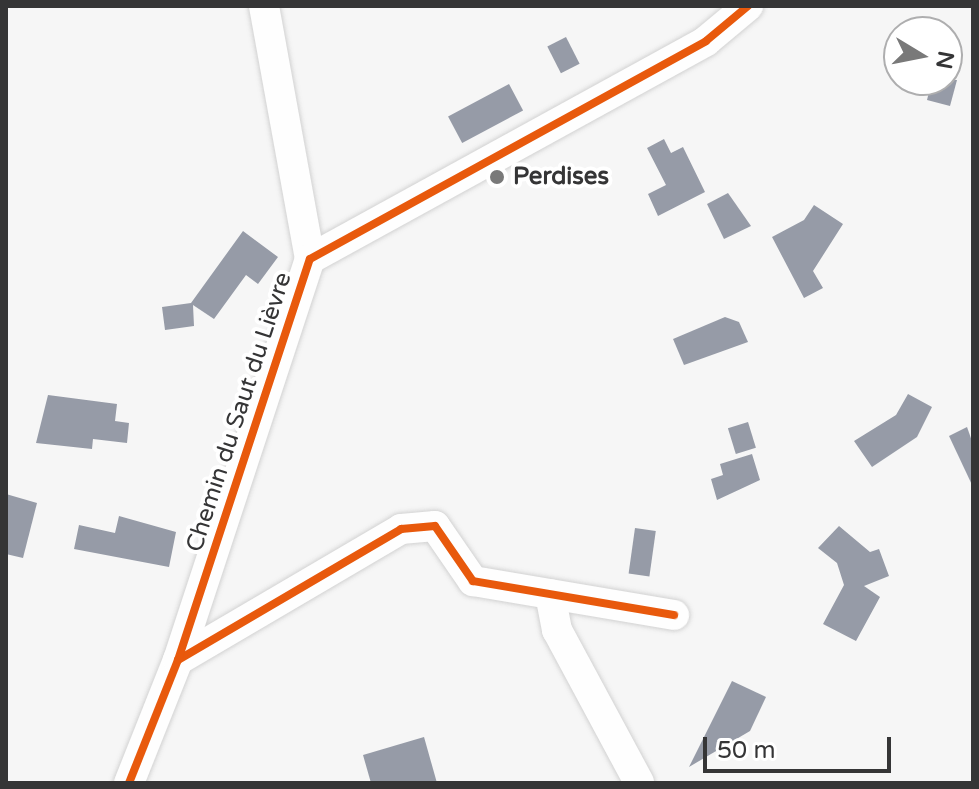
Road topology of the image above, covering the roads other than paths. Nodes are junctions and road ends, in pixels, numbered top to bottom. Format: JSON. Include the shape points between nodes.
{"nodes":[{"id":1,"x":264,"y":6,"type":"edge"},
{"id":2,"x":748,"y":6,"type":"edge"},
{"id":3,"x":310,"y":259,"type":"junction"},
{"id":4,"x":550,"y":594,"type":"junction"},
{"id":5,"x":674,"y":615,"type":"dead end"},
{"id":6,"x":178,"y":660,"type":"junction"},
{"id":7,"x":639,"y":782,"type":"edge"},
{"id":8,"x":129,"y":783,"type":"edge"}],
"edges":[{"from":1,"to":3,"type":"street"},
{"from":2,"to":3,"type":"street","name":"Chemin du Saut du Lièvre","via":[[706,41]]},
{"from":3,"to":6,"type":"street","name":"Chemin du Saut du Lièvre"},
{"from":4,"to":5,"type":"street"},
{"from":4,"to":6,"type":"street","via":[[473,581],[435,526],[401,529]]},
{"from":4,"to":7,"type":"street","via":[[557,630]]},
{"from":6,"to":8,"type":"street","name":"Chemin du Saut du Lièvre"}]}
